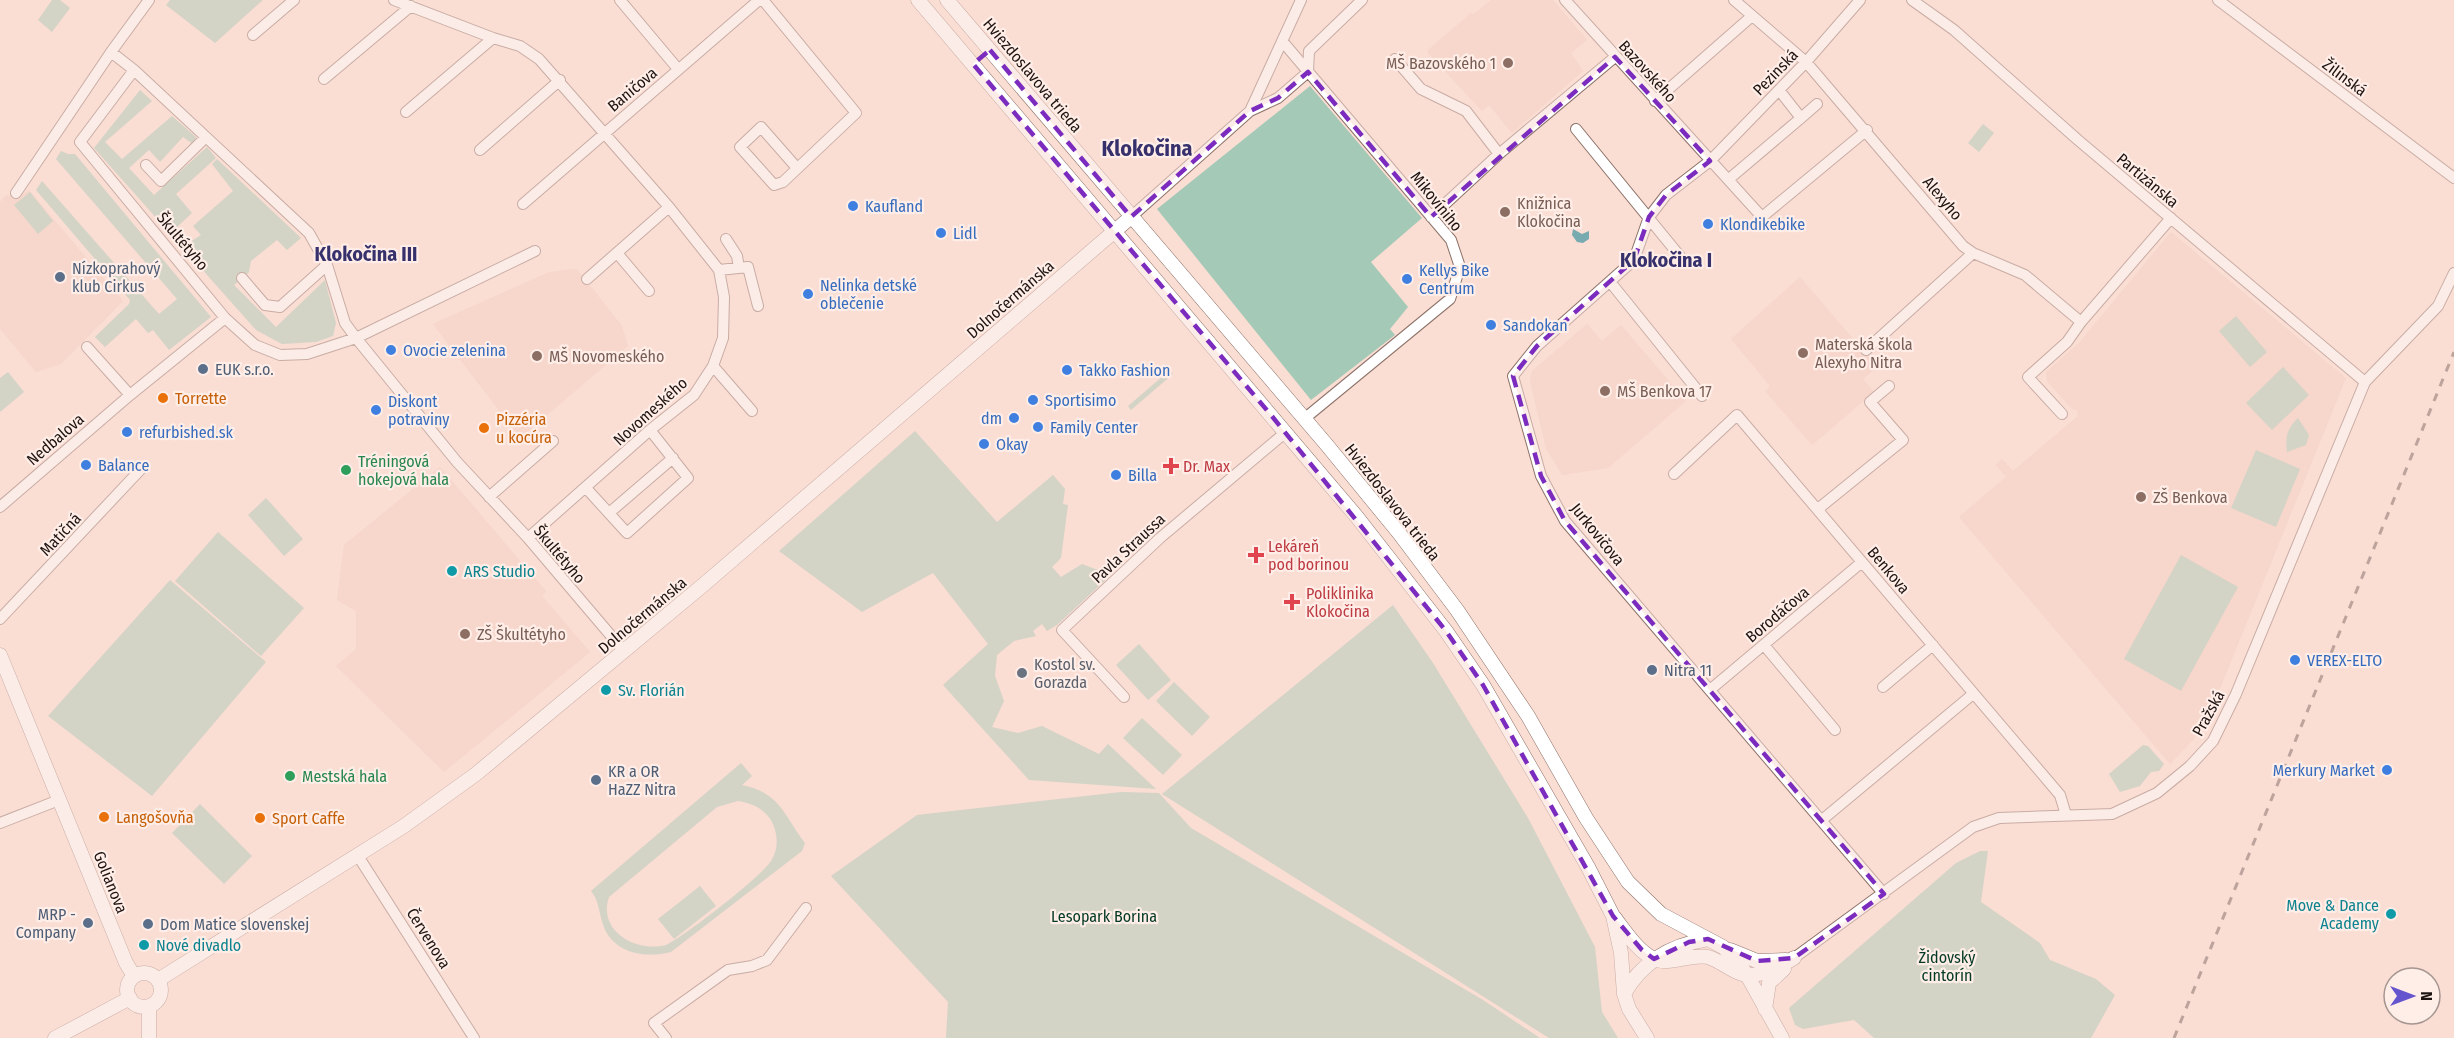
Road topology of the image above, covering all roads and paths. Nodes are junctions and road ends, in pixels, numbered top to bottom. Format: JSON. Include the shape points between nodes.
{"nodes":[{"id":1,"x":149,"y":0,"type":"edge"},
{"id":2,"x":294,"y":0,"type":"edge"},
{"id":3,"x":394,"y":0,"type":"edge"},
{"id":4,"x":620,"y":0,"type":"edge"},
{"id":5,"x":761,"y":0,"type":"edge"},
{"id":6,"x":918,"y":0,"type":"edge"},
{"id":7,"x":946,"y":0,"type":"edge"},
{"id":8,"x":1301,"y":0,"type":"edge"},
{"id":9,"x":1362,"y":0,"type":"edge"},
{"id":10,"x":1565,"y":0,"type":"edge"},
{"id":11,"x":1734,"y":0,"type":"edge"},
{"id":12,"x":1860,"y":0,"type":"edge"},
{"id":13,"x":1912,"y":0,"type":"edge"},
{"id":14,"x":2218,"y":0,"type":"edge"},
{"id":15,"x":411,"y":6,"type":"junction"},
{"id":16,"x":1752,"y":16,"type":"junction"},
{"id":17,"x":253,"y":35,"type":"dead end"},
{"id":18,"x":493,"y":38,"type":"junction"},
{"id":19,"x":1283,"y":42,"type":"junction"},
{"id":20,"x":990,"y":50,"type":"junction"},
{"id":21,"x":111,"y":52,"type":"junction"},
{"id":22,"x":1615,"y":57,"type":"junction"},
{"id":23,"x":1395,"y":59,"type":"dead end"},
{"id":24,"x":1806,"y":62,"type":"junction"},
{"id":25,"x":973,"y":64,"type":"junction"},
{"id":26,"x":678,"y":69,"type":"junction"},
{"id":27,"x":134,"y":70,"type":"junction"},
{"id":28,"x":1308,"y":72,"type":"junction"},
{"id":29,"x":324,"y":79,"type":"dead end"},
{"id":30,"x":560,"y":80,"type":"junction"},
{"id":31,"x":1779,"y":90,"type":"junction"},
{"id":32,"x":1655,"y":101,"type":"junction"},
{"id":33,"x":1817,"y":105,"type":"dead end"},
{"id":34,"x":1250,"y":111,"type":"junction"},
{"id":35,"x":406,"y":112,"type":"dead end"},
{"id":36,"x":1801,"y":118,"type":"junction"},
{"id":37,"x":1576,"y":129,"type":"dead end"},
{"id":38,"x":1867,"y":130,"type":"junction"},
{"id":39,"x":604,"y":131,"type":"junction"},
{"id":40,"x":206,"y":137,"type":"junction"},
{"id":41,"x":480,"y":150,"type":"dead end"},
{"id":42,"x":1499,"y":154,"type":"junction"},
{"id":43,"x":1710,"y":161,"type":"junction"},
{"id":44,"x":146,"y":165,"type":"dead end"},
{"id":45,"x":797,"y":168,"type":"junction"},
{"id":46,"x":2454,"y":178,"type":"edge"},
{"id":47,"x":1729,"y":179,"type":"junction"},
{"id":48,"x":16,"y":193,"type":"dead end"},
{"id":49,"x":523,"y":204,"type":"dead end"},
{"id":50,"x":669,"y":207,"type":"junction"},
{"id":51,"x":1131,"y":217,"type":"junction"},
{"id":52,"x":1431,"y":217,"type":"junction"},
{"id":53,"x":1649,"y":217,"type":"junction"},
{"id":54,"x":2171,"y":218,"type":"junction"},
{"id":55,"x":1113,"y":231,"type":"junction"},
{"id":56,"x":726,"y":239,"type":"dead end"},
{"id":57,"x":535,"y":251,"type":"dead end"},
{"id":58,"x":617,"y":253,"type":"junction"},
{"id":59,"x":1973,"y":253,"type":"junction"},
{"id":60,"x":1683,"y":260,"type":"dead end"},
{"id":61,"x":327,"y":265,"type":"junction"},
{"id":62,"x":739,"y":268,"type":"junction"},
{"id":63,"x":719,"y":270,"type":"junction"},
{"id":64,"x":2454,"y":273,"type":"edge"},
{"id":65,"x":242,"y":278,"type":"dead end"},
{"id":66,"x":587,"y":279,"type":"dead end"},
{"id":67,"x":1611,"y":283,"type":"junction"},
{"id":68,"x":649,"y":291,"type":"dead end"},
{"id":69,"x":758,"y":306,"type":"dead end"},
{"id":70,"x":225,"y":318,"type":"junction"},
{"id":71,"x":2081,"y":322,"type":"junction"},
{"id":72,"x":356,"y":338,"type":"junction"},
{"id":73,"x":87,"y":347,"type":"dead end"},
{"id":74,"x":1866,"y":350,"type":"dead end"},
{"id":75,"x":713,"y":366,"type":"junction"},
{"id":76,"x":2365,"y":382,"type":"junction"},
{"id":77,"x":1889,"y":386,"type":"dead end"},
{"id":78,"x":130,"y":394,"type":"junction"},
{"id":79,"x":1702,"y":396,"type":"dead end"},
{"id":80,"x":752,"y":411,"type":"dead end"},
{"id":81,"x":2062,"y":414,"type":"dead end"},
{"id":82,"x":1305,"y":420,"type":"junction"},
{"id":83,"x":650,"y":430,"type":"junction"},
{"id":84,"x":1286,"y":432,"type":"junction"},
{"id":85,"x":552,"y":441,"type":"dead end"},
{"id":86,"x":673,"y":458,"type":"junction"},
{"id":87,"x":141,"y":469,"type":"dead end"},
{"id":88,"x":1674,"y":474,"type":"dead end"},
{"id":89,"x":586,"y":488,"type":"junction"},
{"id":90,"x":489,"y":497,"type":"junction"},
{"id":91,"x":2,"y":505,"type":"edge"},
{"id":92,"x":1818,"y":509,"type":"junction"},
{"id":93,"x":609,"y":513,"type":"junction"},
{"id":94,"x":528,"y":538,"type":"junction"},
{"id":95,"x":1862,"y":562,"type":"junction"},
{"id":96,"x":0,"y":619,"type":"edge"},
{"id":97,"x":1764,"y":645,"type":"junction"},
{"id":98,"x":1933,"y":645,"type":"junction"},
{"id":99,"x":624,"y":651,"type":"junction"},
{"id":100,"x":0,"y":655,"type":"edge"},
{"id":101,"x":1882,"y":687,"type":"dead end"},
{"id":102,"x":1711,"y":689,"type":"junction"},
{"id":103,"x":1973,"y":694,"type":"junction"},
{"id":104,"x":1124,"y":697,"type":"dead end"},
{"id":105,"x":1835,"y":730,"type":"dead end"},
{"id":106,"x":59,"y":800,"type":"junction"},
{"id":107,"x":2066,"y":815,"type":"junction"},
{"id":108,"x":1822,"y":820,"type":"junction"},
{"id":109,"x":0,"y":823,"type":"edge"},
{"id":110,"x":358,"y":856,"type":"junction"},
{"id":111,"x":1884,"y":894,"type":"junction"},
{"id":112,"x":806,"y":908,"type":"dead end"},
{"id":113,"x":1612,"y":916,"type":"junction"},
{"id":114,"x":1708,"y":939,"type":"junction"},
{"id":115,"x":1723,"y":947,"type":"junction"},
{"id":116,"x":1794,"y":958,"type":"junction"},
{"id":117,"x":1654,"y":959,"type":"junction"},
{"id":118,"x":1747,"y":975,"type":"junction"},
{"id":119,"x":134,"y":976,"type":"junction"},
{"id":120,"x":158,"y":980,"type":"junction"},
{"id":121,"x":1624,"y":994,"type":"junction"},
{"id":122,"x":130,"y":999,"type":"junction"},
{"id":123,"x":149,"y":1006,"type":"junction"},
{"id":124,"x":1765,"y":1011,"type":"junction"},
{"id":125,"x":55,"y":1038,"type":"edge"},
{"id":126,"x":149,"y":1038,"type":"edge"},
{"id":127,"x":474,"y":1038,"type":"edge"},
{"id":128,"x":666,"y":1038,"type":"edge"},
{"id":129,"x":1647,"y":1038,"type":"edge"},
{"id":130,"x":1782,"y":1038,"type":"edge"}],
"edges":[{"from":1,"to":21,"type":"street"},
{"from":2,"to":17,"type":"street"},
{"from":3,"to":15,"type":"street","name":"Novomeského"},
{"from":4,"to":26,"type":"street","name":"Baničova"},
{"from":5,"to":26,"type":"street","name":"Baničova"},
{"from":5,"to":45,"type":"street","via":[[856,113]]},
{"from":6,"to":25,"type":"street"},
{"from":7,"to":20,"type":"street","name":"Hviezdoslavova trieda"},
{"from":8,"to":19,"type":"street"},
{"from":9,"to":28,"type":"street","via":[[1309,51]]},
{"from":10,"to":22,"type":"street","name":"Bazovského"},
{"from":11,"to":16,"type":"street","name":"Alexyho"},
{"from":12,"to":24,"type":"street","name":"Pezinská"},
{"from":13,"to":54,"type":"street","name":"Partizánska","via":[[1954,30]]},
{"from":14,"to":46,"type":"street","name":"Žilinská"},
{"from":15,"to":18,"type":"street","name":"Novomeského"},
{"from":15,"to":29,"type":"street"},
{"from":16,"to":24,"type":"street","name":"Alexyho"},
{"from":16,"to":32,"type":"street"},
{"from":18,"to":30,"type":"street","name":"Novomeského","via":[[519,46]]},
{"from":18,"to":35,"type":"street"},
{"from":19,"to":28,"type":"street","name":"Mikovíniho"},
{"from":19,"to":34,"type":"street"},
{"from":20,"to":25,"type":"street"},
{"from":20,"to":51,"type":"street","name":"Hviezdoslavova trieda"},
{"from":21,"to":27,"type":"street","name":"Škultétyho"},
{"from":21,"to":48,"type":"street"},
{"from":22,"to":32,"type":"street","name":"Bazovského"},
{"from":22,"to":42,"type":"street"},
{"from":23,"to":42,"type":"street","via":[[1421,89],[1466,111]]},
{"from":24,"to":31,"type":"street","name":"Pezinská"},
{"from":24,"to":38,"type":"street","name":"Alexyho"},
{"from":25,"to":55,"type":"street"},
{"from":26,"to":39,"type":"street","name":"Baničova"},
{"from":27,"to":40,"type":"street","name":"Škultétyho"},
{"from":27,"to":70,"type":"street","name":"Škultétyho","via":[[80,142]]},
{"from":28,"to":34,"type":"street","via":[[1278,98]]},
{"from":28,"to":52,"type":"street","name":"Mikovíniho"},
{"from":30,"to":39,"type":"street","name":"Novomeského"},
{"from":30,"to":41,"type":"street"},
{"from":31,"to":36,"type":"street"},
{"from":31,"to":43,"type":"street","name":"Pezinská"},
{"from":32,"to":43,"type":"street","name":"Bazovského"},
{"from":33,"to":36,"type":"street"},
{"from":34,"to":51,"type":"street"},
{"from":36,"to":47,"type":"street"},
{"from":37,"to":53,"type":"street"},
{"from":38,"to":47,"type":"street","name":"Bazovského","via":[[1762,217]]},
{"from":38,"to":59,"type":"street","name":"Alexyho","via":[[1963,246]]},
{"from":39,"to":49,"type":"street"},
{"from":39,"to":50,"type":"street","name":"Novomeského"},
{"from":40,"to":44,"type":"street","via":[[160,181]]},
{"from":40,"to":61,"type":"street","name":"Škultétyho","via":[[309,233]]},
{"from":42,"to":52,"type":"street"},
{"from":43,"to":47,"type":"street","name":"Bazovského"},
{"from":43,"to":53,"type":"street","name":"Jurkovičova","via":[[1666,195]]},
{"from":45,"to":45,"type":"street","via":[[783,182],[774,184],[740,147],[761,128]]},
{"from":50,"to":58,"type":"street"},
{"from":50,"to":63,"type":"street","name":"Novomeského"},
{"from":51,"to":55,"type":"street","name":"Dolnočermánska"},
{"from":51,"to":82,"type":"street","name":"Hviezdoslavova trieda"},
{"from":52,"to":82,"type":"street","name":"Mikovíniho","via":[[1451,240],[1460,267],[1450,299]]},
{"from":53,"to":60,"type":"street"},
{"from":53,"to":67,"type":"street","name":"Jurkovičova","via":[[1634,260]]},
{"from":54,"to":71,"type":"street"},
{"from":54,"to":76,"type":"street","name":"Partizánska"},
{"from":55,"to":84,"type":"street"},
{"from":55,"to":99,"type":"street","name":"Dolnočermánska"},
{"from":56,"to":62,"type":"street","via":[[737,256]]},
{"from":57,"to":72,"type":"street","name":"Škultétyho"},
{"from":58,"to":66,"type":"street"},
{"from":58,"to":68,"type":"street"},
{"from":59,"to":71,"type":"street","name":"Alexyho","via":[[2025,275]]},
{"from":59,"to":74,"type":"street"},
{"from":61,"to":65,"type":"street","via":[[280,307],[266,305]]},
{"from":61,"to":72,"type":"street","name":"Škultétyho","via":[[345,323]]},
{"from":62,"to":63,"type":"street"},
{"from":62,"to":69,"type":"street","via":[[748,267]]},
{"from":63,"to":75,"type":"street","name":"Novomeského","via":[[724,297],[723,338]]},
{"from":64,"to":76,"type":"street","name":"Pražská","via":[[2438,306]]},
{"from":67,"to":79,"type":"street"},
{"from":67,"to":102,"type":"street","name":"Jurkovičova","via":[[1537,345],[1513,376],[1541,476],[1565,521]]},
{"from":70,"to":72,"type":"street","name":"Škultétyho","via":[[255,345],[280,354],[308,354]]},
{"from":70,"to":78,"type":"street","name":"Nedbalova"},
{"from":71,"to":81,"type":"street","via":[[2067,342],[2028,377]]},
{"from":72,"to":90,"type":"street","name":"Škultétyho"},
{"from":73,"to":78,"type":"street"},
{"from":75,"to":80,"type":"street"},
{"from":75,"to":83,"type":"street","name":"Novomeského","via":[[694,394]]},
{"from":76,"to":107,"type":"street","name":"Pražská","via":[[2213,741],[2157,793],[2112,814]]},
{"from":77,"to":92,"type":"street","via":[[1870,402],[1903,440]]},
{"from":78,"to":91,"type":"street","name":"Nedbalova"},
{"from":82,"to":84,"type":"street"},
{"from":82,"to":114,"type":"street","name":"Hviezdoslavova trieda","via":[[1457,610],[1528,716],[1628,882],[1661,914]]},
{"from":83,"to":86,"type":"street"},
{"from":83,"to":89,"type":"street","name":"Novomeského"},
{"from":84,"to":104,"type":"street","name":"Pavla Straussa","via":[[1160,537],[1062,630]]},
{"from":84,"to":113,"type":"street","via":[[1404,574],[1483,685]]},
{"from":85,"to":90,"type":"street"},
{"from":86,"to":93,"type":"street"},
{"from":86,"to":93,"type":"street","via":[[688,478],[627,533]]},
{"from":87,"to":96,"type":"street","name":"Matičná"},
{"from":88,"to":92,"type":"street","name":"Benkova","via":[[1737,415]]},
{"from":89,"to":93,"type":"street"},
{"from":89,"to":94,"type":"street","name":"Novomeského"},
{"from":90,"to":94,"type":"street","name":"Škultétyho"},
{"from":92,"to":95,"type":"street","name":"Benkova"},
{"from":94,"to":99,"type":"street","name":"Škultétyho"},
{"from":95,"to":97,"type":"street","name":"Borodáčova"},
{"from":95,"to":98,"type":"street","name":"Benkova"},
{"from":97,"to":102,"type":"street","name":"Borodáčova"},
{"from":97,"to":105,"type":"street"},
{"from":98,"to":101,"type":"street"},
{"from":98,"to":103,"type":"street","name":"Benkova"},
{"from":99,"to":110,"type":"street","name":"Dolnočermánska","via":[[476,774]]},
{"from":100,"to":106,"type":"street","name":"Golianova"},
{"from":102,"to":108,"type":"street","name":"Jurkovičova"},
{"from":103,"to":107,"type":"street","name":"Benkova","via":[[2060,795]]},
{"from":103,"to":108,"type":"street"},
{"from":106,"to":109,"type":"street"},
{"from":106,"to":119,"type":"street","name":"Golianova"},
{"from":107,"to":111,"type":"street","name":"Pražská","via":[[1999,818],[1973,827]]},
{"from":108,"to":111,"type":"street","name":"Jurkovičova"},
{"from":110,"to":120,"type":"street","name":"Dolnočermánska"},
{"from":110,"to":127,"type":"street","name":"Červenova"},
{"from":111,"to":116,"type":"street","name":"Pražská"},
{"from":112,"to":128,"type":"street","via":[[766,960],[728,970],[654,1023]]},
{"from":113,"to":117,"type":"street"},
{"from":113,"to":121,"type":"street","via":[[1621,953]]},
{"from":114,"to":115,"type":"street","name":"Hviezdoslavova trieda"},
{"from":114,"to":117,"type":"street","via":[[1689,942]]},
{"from":115,"to":116,"type":"street","via":[[1757,961]]},
{"from":115,"to":118,"type":"street","name":"Hviezdoslavova trieda"},
{"from":116,"to":118,"type":"street","via":[[1767,973]]},
{"from":116,"to":124,"type":"street","via":[[1769,983]]},
{"from":117,"to":118,"type":"street","via":[[1707,957]]},
{"from":117,"to":121,"type":"street","via":[[1634,976]]},
{"from":118,"to":124,"type":"street","name":"Hviezdoslavova trieda"},
{"from":119,"to":120,"type":"street","via":[[147,973]]},
{"from":119,"to":122,"type":"street","via":[[128,987]]},
{"from":120,"to":123,"type":"street","via":[[161,994]]},
{"from":121,"to":129,"type":"street"},
{"from":122,"to":123,"type":"street","via":[[140,1006]]},
{"from":122,"to":125,"type":"street"},
{"from":123,"to":126,"type":"street"},
{"from":124,"to":130,"type":"street","name":"Hviezdoslavova trieda"}]}
